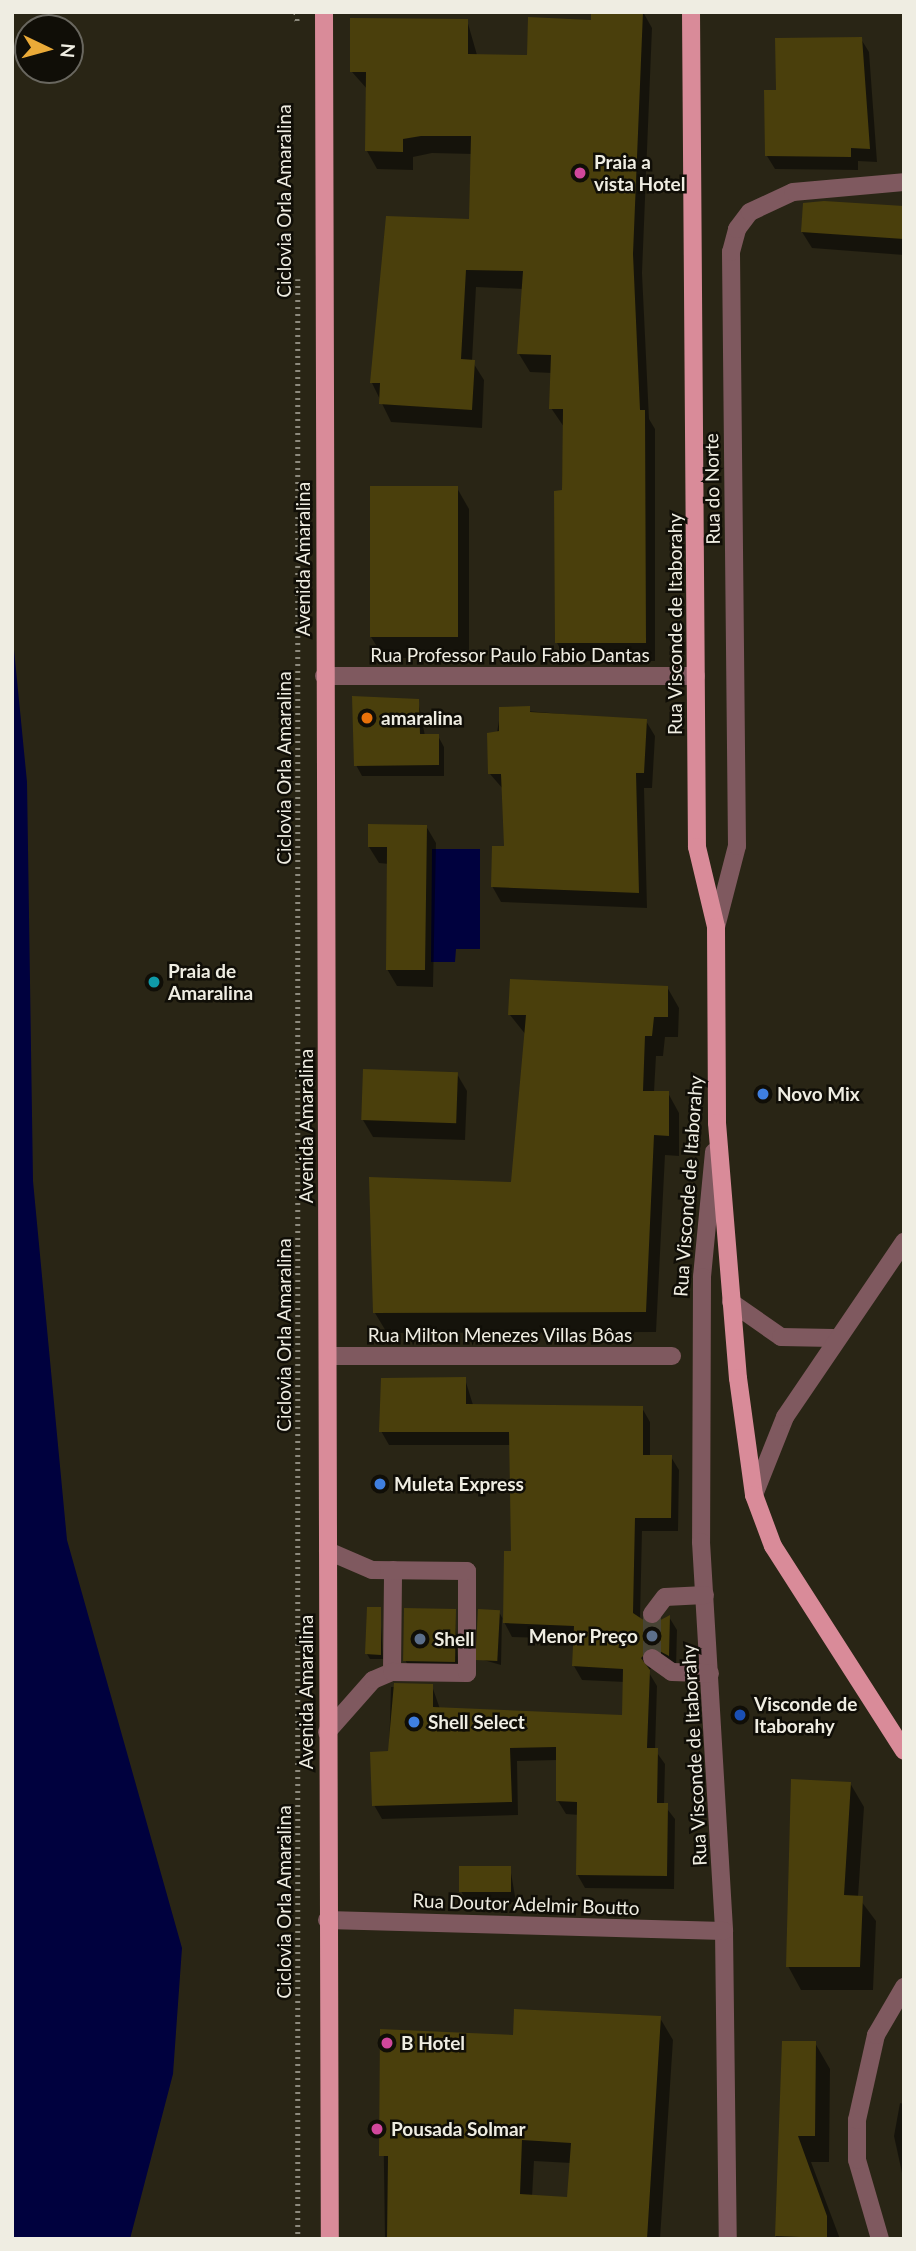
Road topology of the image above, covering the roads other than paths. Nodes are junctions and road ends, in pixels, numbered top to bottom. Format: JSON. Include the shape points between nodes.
{"nodes":[{"id":1,"x":324,"y":12,"type":"edge"},
{"id":2,"x":691,"y":12,"type":"edge"},
{"id":3,"x":904,"y":182,"type":"edge"},
{"id":4,"x":324,"y":676,"type":"junction"},
{"id":5,"x":696,"y":676,"type":"junction"},
{"id":6,"x":716,"y":927,"type":"junction"},
{"id":7,"x":717,"y":1123,"type":"junction"},
{"id":8,"x":904,"y":1242,"type":"edge"},
{"id":9,"x":731,"y":1302,"type":"junction"},
{"id":10,"x":833,"y":1338,"type":"junction"},
{"id":11,"x":328,"y":1356,"type":"junction"},
{"id":12,"x":672,"y":1356,"type":"dead end"},
{"id":13,"x":754,"y":1495,"type":"junction"},
{"id":14,"x":328,"y":1551,"type":"junction"},
{"id":15,"x":393,"y":1570,"type":"junction"},
{"id":16,"x":705,"y":1595,"type":"junction"},
{"id":17,"x":652,"y":1614,"type":"dead end"},
{"id":18,"x":652,"y":1658,"type":"dead end"},
{"id":19,"x":392,"y":1672,"type":"junction"},
{"id":20,"x":710,"y":1673,"type":"junction"},
{"id":21,"x":327,"y":1732,"type":"junction"},
{"id":22,"x":904,"y":1751,"type":"edge"},
{"id":23,"x":327,"y":1920,"type":"junction"},
{"id":24,"x":724,"y":1931,"type":"junction"},
{"id":25,"x":904,"y":1987,"type":"edge"},
{"id":26,"x":330,"y":2239,"type":"edge"},
{"id":27,"x":728,"y":2239,"type":"edge"},
{"id":28,"x":880,"y":2239,"type":"edge"}],
"edges":[{"from":1,"to":4,"type":"main road","name":"Avenida Amaralina"},
{"from":2,"to":5,"type":"main road","name":"Rua Visconde de Itaborahy"},
{"from":3,"to":6,"type":"street","name":"Rua do Norte","via":[[793,191],[750,212],[737,229],[732,252],[737,846]]},
{"from":4,"to":5,"type":"street","name":"Rua Professor Paulo Fabio Dantas"},
{"from":4,"to":11,"type":"main road","name":"Avenida Amaralina"},
{"from":5,"to":6,"type":"main road","name":"Rua Visconde de Itaborahy","via":[[697,847]]},
{"from":6,"to":7,"type":"main road","name":"Rua Visconde de Itaborahy"},
{"from":7,"to":9,"type":"main road"},
{"from":7,"to":16,"type":"street","name":"Rua Visconde de Itaborahy","via":[[700,1344]]},
{"from":8,"to":10,"type":"street"},
{"from":9,"to":10,"type":"street","via":[[781,1337]]},
{"from":9,"to":13,"type":"main road"},
{"from":10,"to":13,"type":"street","via":[[774,1437]]},
{"from":11,"to":12,"type":"street","name":"Rua Milton Menezes Villas Bôas"},
{"from":11,"to":14,"type":"main road","name":"Avenida Amaralina"},
{"from":13,"to":22,"type":"main road","via":[[793,1585]]},
{"from":14,"to":15,"type":"street","via":[[372,1570]]},
{"from":14,"to":21,"type":"main road","name":"Avenida Amaralina"},
{"from":15,"to":19,"type":"street"},
{"from":15,"to":19,"type":"street","via":[[467,1571],[467,1673]]},
{"from":16,"to":17,"type":"street","via":[[665,1597]]},
{"from":16,"to":20,"type":"street","name":"Rua Visconde de Itaborahy"},
{"from":18,"to":20,"type":"street","via":[[672,1672]]},
{"from":19,"to":21,"type":"street","via":[[373,1680]]},
{"from":20,"to":24,"type":"street","name":"Rua Visconde de Itaborahy"},
{"from":21,"to":23,"type":"main road","name":"Avenida Amaralina"},
{"from":23,"to":24,"type":"street","name":"Rua Doutor Adelmir Boutto"},
{"from":23,"to":26,"type":"main road","name":"Avenida Amaralina"},
{"from":24,"to":27,"type":"street","name":"Rua Visconde de Itaborahy"},
{"from":25,"to":28,"type":"street","via":[[876,2035],[857,2120],[857,2160]]}]}
